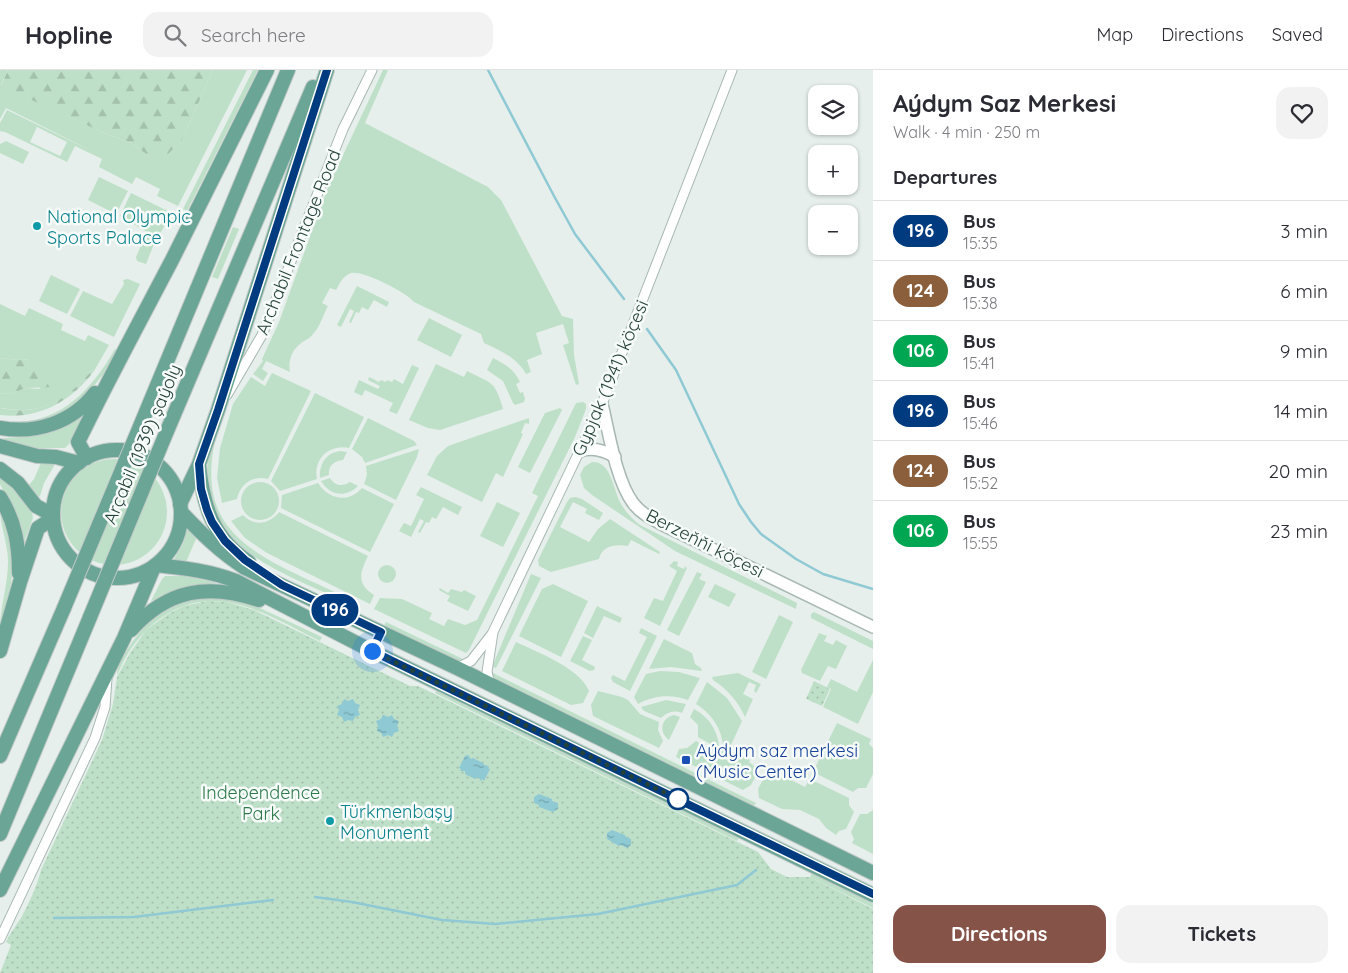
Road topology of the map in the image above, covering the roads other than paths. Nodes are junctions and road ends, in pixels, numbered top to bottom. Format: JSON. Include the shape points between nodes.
{"nodes":[{"id":1,"x":267,"y":70,"type":"edge"},
{"id":2,"x":288,"y":70,"type":"edge"},
{"id":3,"x":320,"y":70,"type":"edge"},
{"id":4,"x":327,"y":70,"type":"edge"},
{"id":5,"x":372,"y":70,"type":"edge"},
{"id":6,"x":732,"y":70,"type":"edge"},
{"id":7,"x":112,"y":371,"type":"junction"},
{"id":8,"x":602,"y":404,"type":"junction"},
{"id":9,"x":218,"y":410,"type":"junction"},
{"id":10,"x":0,"y":428,"type":"edge"},
{"id":11,"x":0,"y":446,"type":"edge"},
{"id":12,"x":580,"y":451,"type":"junction"},
{"id":13,"x":614,"y":457,"type":"junction"},
{"id":14,"x":83,"y":461,"type":"junction"},
{"id":15,"x":199,"y":464,"type":"junction"},
{"id":16,"x":0,"y":469,"type":"edge"},
{"id":17,"x":0,"y":497,"type":"edge"},
{"id":18,"x":181,"y":508,"type":"junction"},
{"id":19,"x":52,"y":517,"type":"junction"},
{"id":20,"x":155,"y":566,"type":"junction"},
{"id":21,"x":20,"y":582,"type":"junction"},
{"id":22,"x":282,"y":585,"type":"junction"},
{"id":23,"x":290,"y":610,"type":"junction"},
{"id":24,"x":873,"y":627,"type":"edge"},
{"id":25,"x":381,"y":632,"type":"junction"},
{"id":26,"x":493,"y":632,"type":"junction"},
{"id":27,"x":124,"y":638,"type":"junction"},
{"id":28,"x":0,"y":651,"type":"edge"},
{"id":29,"x":372,"y":651,"type":"junction"},
{"id":30,"x":457,"y":668,"type":"junction"},
{"id":31,"x":107,"y":673,"type":"junction"},
{"id":32,"x":490,"y":684,"type":"junction"},
{"id":33,"x":0,"y":756,"type":"edge"},
{"id":34,"x":0,"y":834,"type":"edge"},
{"id":35,"x":873,"y":873,"type":"edge"},
{"id":36,"x":0,"y":890,"type":"edge"},
{"id":37,"x":873,"y":894,"type":"edge"},
{"id":38,"x":0,"y":939,"type":"edge"}],
"edges":[{"from":1,"to":7,"type":"main road"},
{"from":2,"to":33,"type":"main road","name":"Arçabil (1939) şaýoly","bridge":true},
{"from":3,"to":34,"type":"main road","name":"Arçabil (1939) şaýoly","bridge":true},
{"from":4,"to":9,"type":"main road"},
{"from":5,"to":9,"type":"street","name":"Archabil Frontage Road","via":[[333,154],[262,335]]},
{"from":6,"to":8,"type":"street","name":"Gypjak (1941) köçesi"},
{"from":7,"to":10,"type":"main road","via":[[86,405],[59,423],[27,430]]},
{"from":7,"to":14,"type":"main road","via":[[78,442]]},
{"from":8,"to":12,"type":"street","name":"Gypjak (1941) köçesi"},
{"from":8,"to":13,"type":"street","name":"Berzeňňi köçesi"},
{"from":9,"to":15,"type":"main road"},
{"from":11,"to":14,"type":"main road","via":[[37,456]]},
{"from":12,"to":13,"type":"street","via":[[594,449]]},
{"from":12,"to":26,"type":"street","name":"Gypjak (1941) köçesi"},
{"from":13,"to":24,"type":"street","name":"Berzeňňi köçesi","via":[[627,492],[646,515]]},
{"from":14,"to":18,"type":"main road","via":[[116,450],[145,457],[168,476],[176,489]]},
{"from":14,"to":19,"type":"main road","via":[[60,486]]},
{"from":15,"to":18,"type":"main road"},
{"from":15,"to":22,"type":"main road","via":[[207,510],[225,541],[245,560]]},
{"from":16,"to":19,"type":"main road","via":[[18,483],[36,506]]},
{"from":17,"to":21,"type":"main road","via":[[16,532]]},
{"from":18,"to":20,"type":"main road","via":[[179,530],[172,548]]},
{"from":18,"to":22,"type":"main road","via":[[210,542],[228,557]]},
{"from":19,"to":20,"type":"main road","via":[[59,542],[68,555],[93,574],[124,578],[140,575]]},
{"from":19,"to":21,"type":"main road","via":[[38,528]]},
{"from":20,"to":23,"type":"main road","via":[[219,574]]},
{"from":20,"to":27,"type":"main road"},
{"from":21,"to":28,"type":"main road"},
{"from":22,"to":25,"type":"main road"},
{"from":23,"to":27,"type":"main road","via":[[241,594],[212,590],[200,592],[177,597],[145,615]]},
{"from":23,"to":29,"type":"main road"},
{"from":25,"to":29,"type":"main road"},
{"from":25,"to":30,"type":"main road"},
{"from":26,"to":30,"type":"street","via":[[471,662]]},
{"from":26,"to":32,"type":"street","name":"Gypjak (1941) köçesi","via":[[488,672]]},
{"from":27,"to":31,"type":"main road"},
{"from":29,"to":37,"type":"main road"},
{"from":30,"to":32,"type":"main road"},
{"from":31,"to":36,"type":"main road"},
{"from":31,"to":38,"type":"street","via":[[105,707],[96,738]]},
{"from":32,"to":35,"type":"main road"}]}
